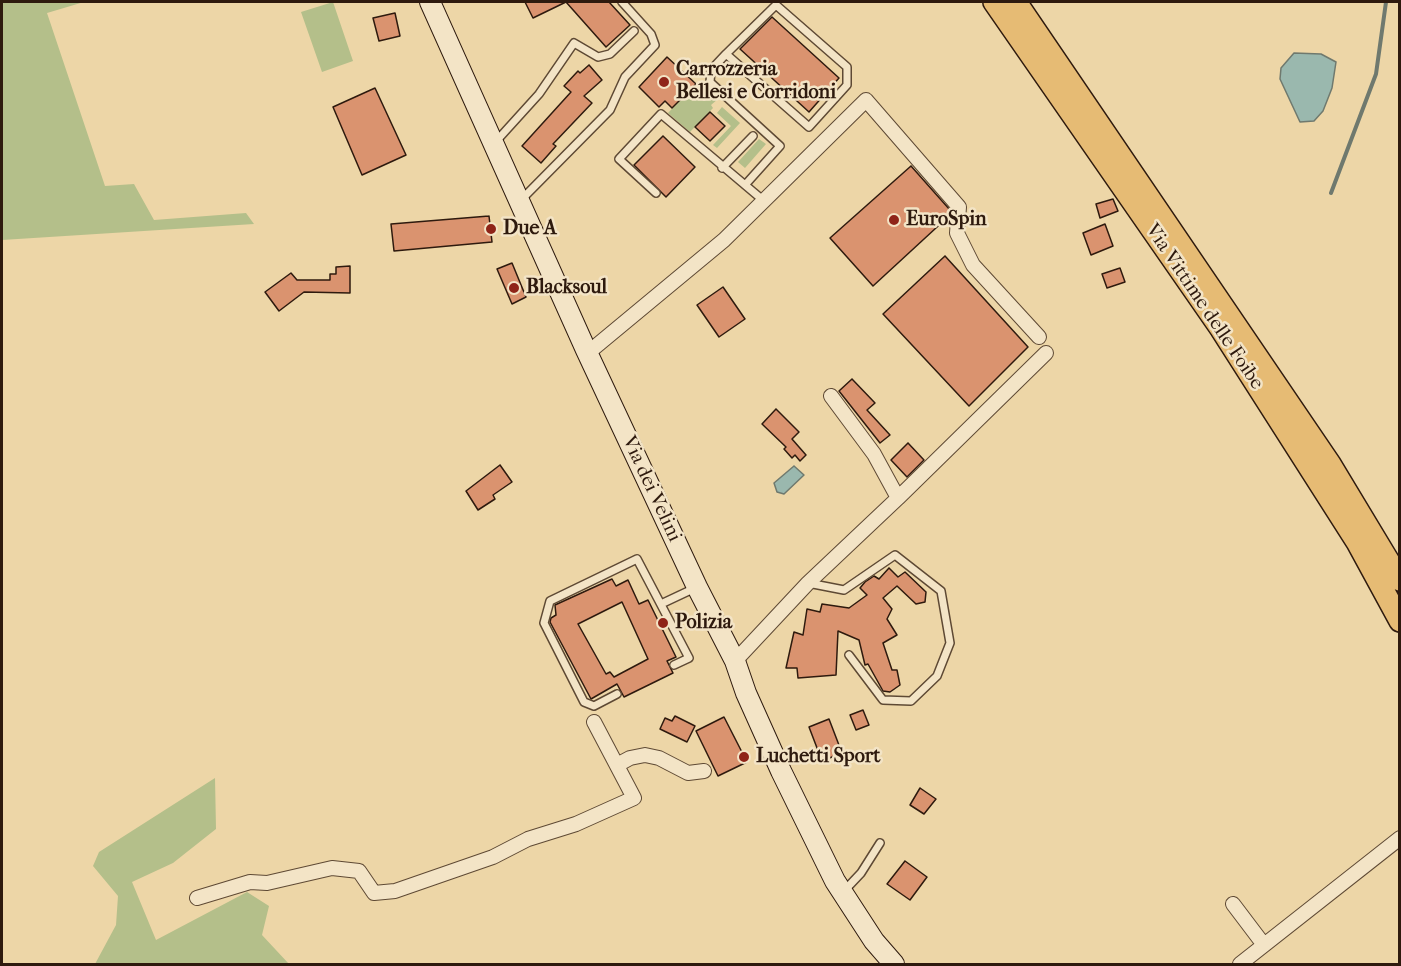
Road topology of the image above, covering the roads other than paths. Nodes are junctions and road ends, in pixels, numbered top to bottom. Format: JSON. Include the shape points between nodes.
{"nodes":[{"id":1,"x":430,"y":2,"type":"edge"},
{"id":2,"x":622,"y":2,"type":"edge"},
{"id":3,"x":994,"y":2,"type":"edge"},
{"id":4,"x":1016,"y":2,"type":"edge"},
{"id":5,"x":634,"y":31,"type":"dead end"},
{"id":6,"x":726,"y":54,"type":"junction"},
{"id":7,"x":753,"y":136,"type":"dead end"},
{"id":8,"x":491,"y":142,"type":"junction"},
{"id":9,"x":722,"y":168,"type":"junction"},
{"id":10,"x":745,"y":185,"type":"junction"},
{"id":11,"x":656,"y":194,"type":"dead end"},
{"id":12,"x":764,"y":201,"type":"junction"},
{"id":13,"x":519,"y":202,"type":"junction"},
{"id":14,"x":1039,"y":337,"type":"dead end"},
{"id":15,"x":586,"y":350,"type":"junction"},
{"id":16,"x":1046,"y":353,"type":"dead end"},
{"id":17,"x":831,"y":396,"type":"dead end"},
{"id":18,"x":898,"y":498,"type":"junction"},
{"id":19,"x":1400,"y":580,"type":"edge"},
{"id":20,"x":808,"y":583,"type":"junction"},
{"id":21,"x":698,"y":587,"type":"junction"},
{"id":22,"x":661,"y":604,"type":"junction"},
{"id":23,"x":1400,"y":621,"type":"edge"},
{"id":24,"x":849,"y":655,"type":"dead end"},
{"id":25,"x":735,"y":661,"type":"junction"},
{"id":26,"x":674,"y":665,"type":"dead end"},
{"id":27,"x":616,"y":694,"type":"dead end"},
{"id":28,"x":594,"y":722,"type":"dead end"},
{"id":29,"x":616,"y":765,"type":"junction"},
{"id":30,"x":704,"y":771,"type":"dead end"},
{"id":31,"x":1400,"y":838,"type":"edge"},
{"id":32,"x":880,"y":843,"type":"dead end"},
{"id":33,"x":842,"y":892,"type":"junction"},
{"id":34,"x":197,"y":898,"type":"dead end"},
{"id":35,"x":1233,"y":904,"type":"dead end"},
{"id":36,"x":1264,"y":945,"type":"junction"},
{"id":37,"x":894,"y":964,"type":"edge"},
{"id":38,"x":1240,"y":964,"type":"edge"}],
"edges":[{"from":1,"to":8,"type":"street","name":"Via dei Velini"},
{"from":2,"to":13,"type":"lane","via":[[651,34],[655,45],[625,77],[610,110]]},
{"from":3,"to":23,"type":"main road","name":"Via Vittime delle Foibe","via":[[1221,329],[1357,543]]},
{"from":4,"to":19,"type":"main road","name":"Via Vittime delle Foibe","via":[[1323,454]]},
{"from":5,"to":8,"type":"lane","via":[[610,54],[598,57],[574,43],[539,94]]},
{"from":6,"to":6,"type":"lane","via":[[809,127],[847,85],[847,67],[776,5]]},
{"from":6,"to":10,"type":"lane","via":[[711,70],[710,82],[780,146]]},
{"from":7,"to":9,"type":"lane"},
{"from":8,"to":13,"type":"street","name":"Via dei Velini"},
{"from":9,"to":10,"type":"lane"},
{"from":9,"to":11,"type":"lane","via":[[661,114],[619,159]]},
{"from":10,"to":12,"type":"lane"},
{"from":12,"to":14,"type":"street","via":[[866,100],[958,207],[957,233],[973,265]]},
{"from":12,"to":15,"type":"street","via":[[724,240],[595,347]]},
{"from":13,"to":15,"type":"street","name":"Via dei Velini"},
{"from":15,"to":21,"type":"street","name":"Via dei Velini"},
{"from":16,"to":18,"type":"street"},
{"from":17,"to":18,"type":"street","via":[[874,454]]},
{"from":18,"to":20,"type":"street"},
{"from":20,"to":24,"type":"lane","via":[[844,590],[895,555],[941,591],[950,643],[937,676],[911,701],[883,700]]},
{"from":20,"to":25,"type":"street"},
{"from":21,"to":22,"type":"lane"},
{"from":21,"to":25,"type":"street","name":"Via dei Velini"},
{"from":22,"to":26,"type":"lane","via":[[689,658]]},
{"from":22,"to":27,"type":"lane","via":[[637,560],[550,601],[544,624],[584,702],[594,706]]},
{"from":25,"to":33,"type":"street","name":"Via dei Velini","via":[[781,771]]},
{"from":28,"to":29,"type":"street"},
{"from":29,"to":30,"type":"street","via":[[645,755],[688,772]]},
{"from":29,"to":34,"type":"street","via":[[634,798],[576,824],[528,839],[493,857],[394,891],[374,893],[359,871],[332,868],[267,883],[250,882]]},
{"from":31,"to":36,"type":"street"},
{"from":32,"to":33,"type":"lane","via":[[861,873]]},
{"from":33,"to":37,"type":"street","name":"Via dei Velini"},
{"from":35,"to":36,"type":"street"},
{"from":36,"to":38,"type":"street"}]}
